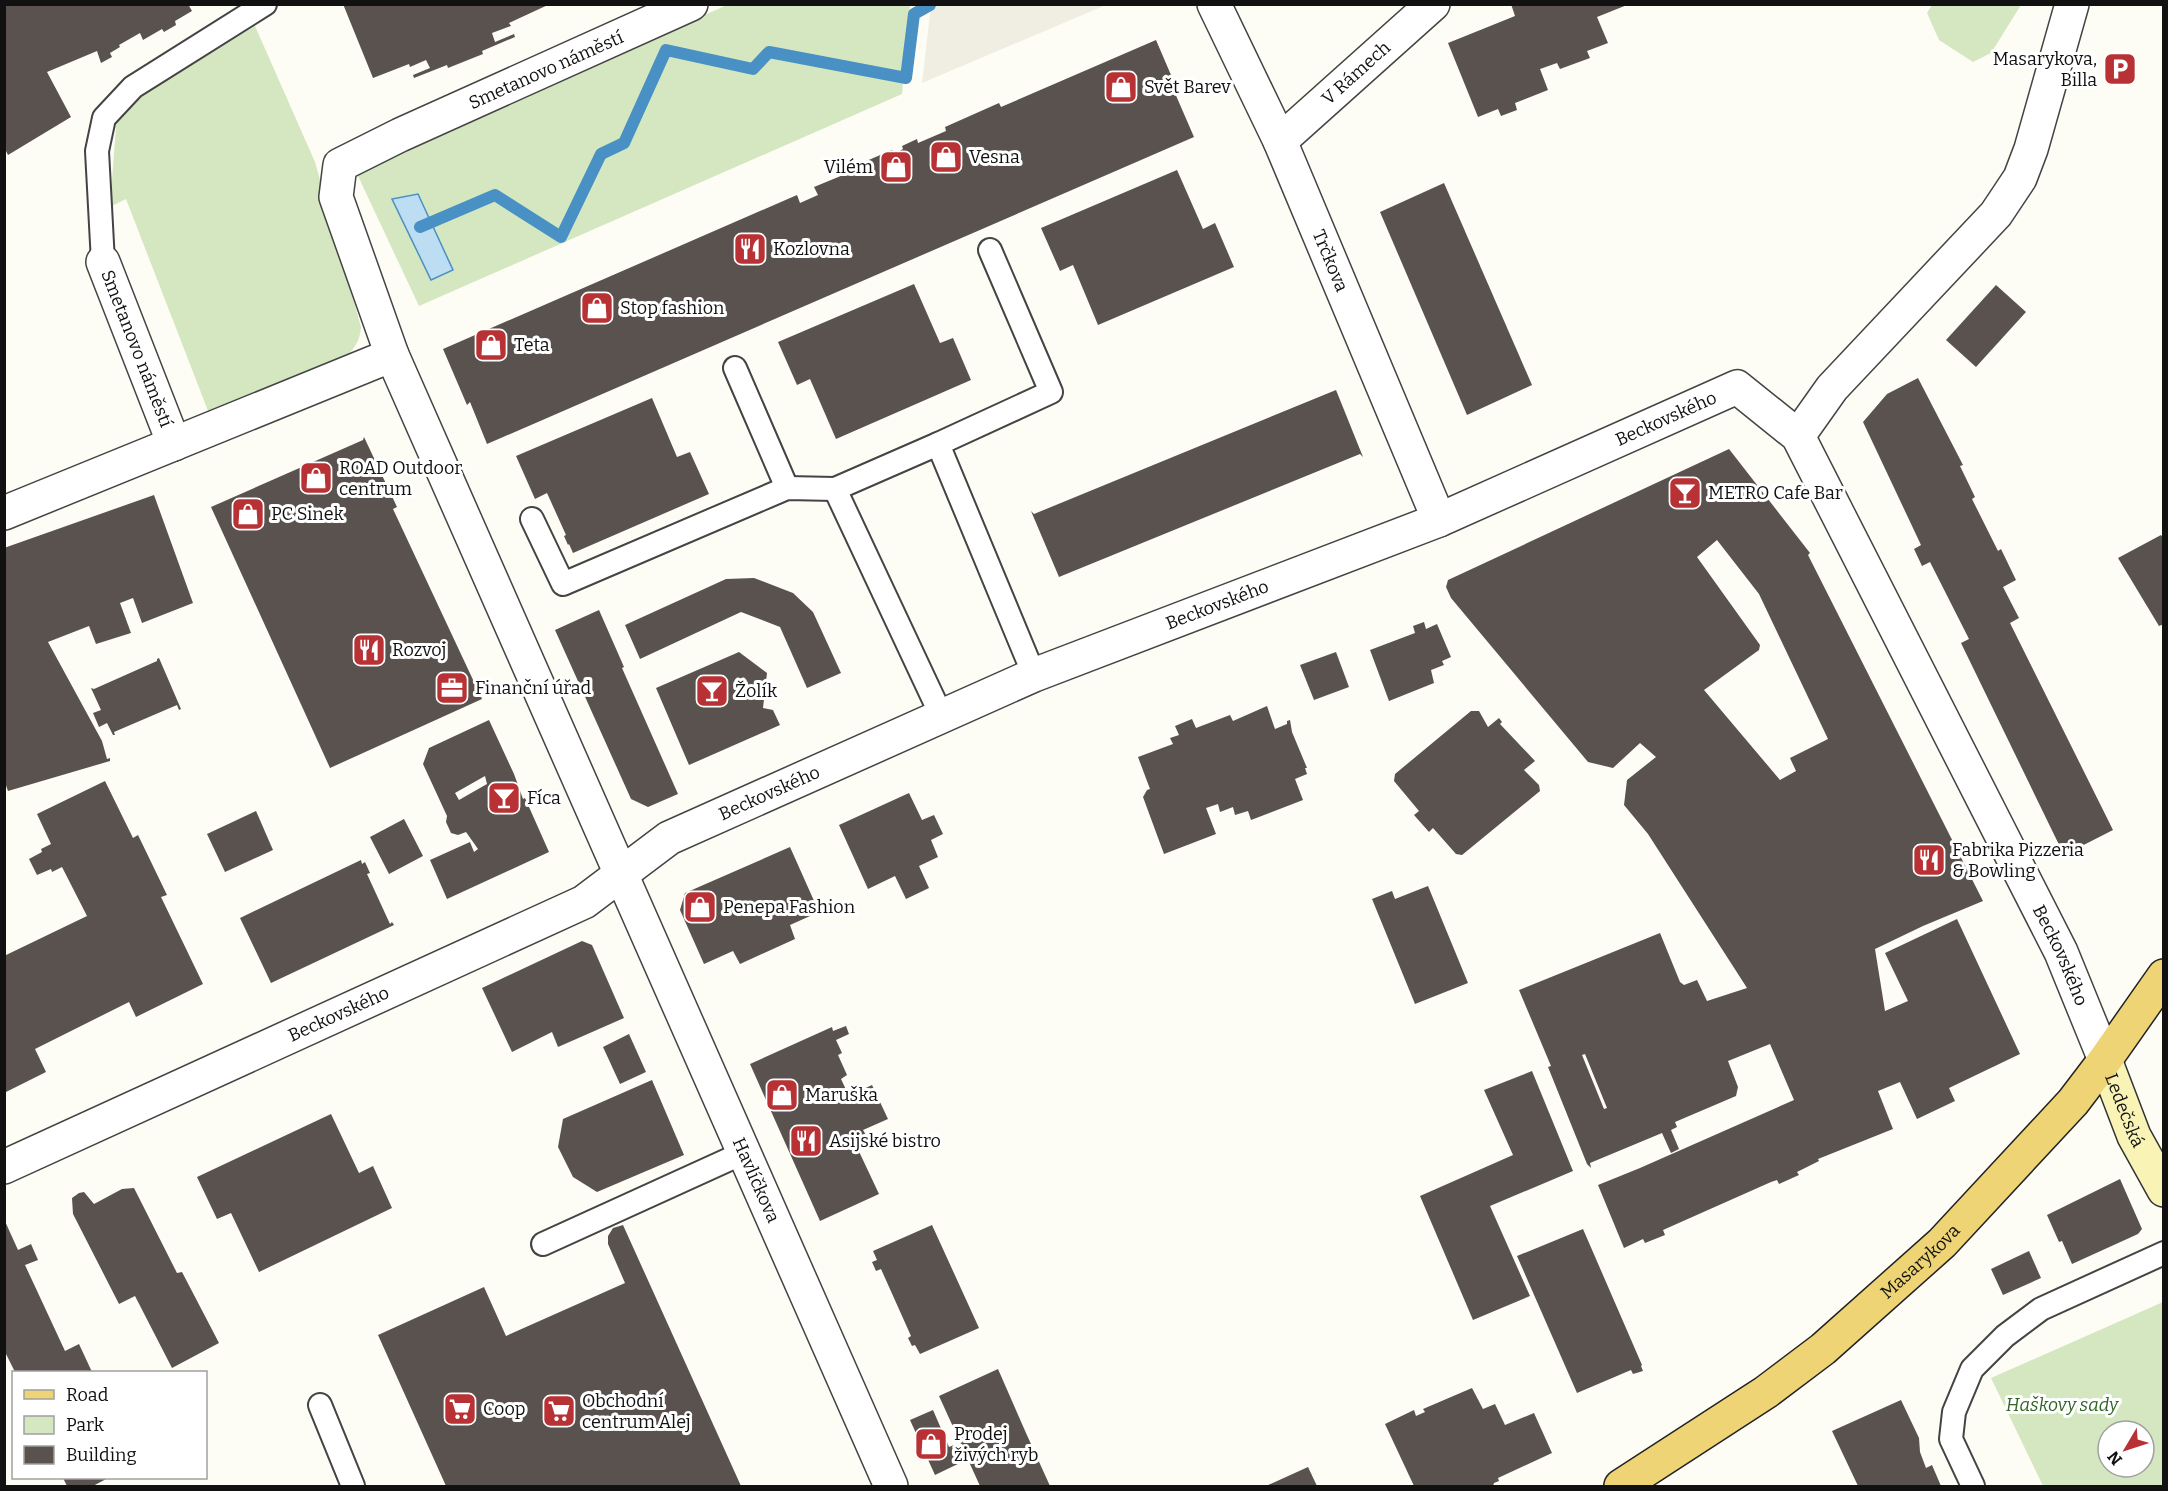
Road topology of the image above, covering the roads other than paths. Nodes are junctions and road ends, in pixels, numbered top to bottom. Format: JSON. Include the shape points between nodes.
{"nodes":[{"id":1,"x":691,"y":4,"type":"edge"},
{"id":2,"x":1214,"y":4,"type":"edge"},
{"id":3,"x":1433,"y":4,"type":"edge"},
{"id":4,"x":2072,"y":4,"type":"edge"},
{"id":5,"x":261,"y":7,"type":"edge"},
{"id":6,"x":1280,"y":141,"type":"junction"},
{"id":7,"x":990,"y":250,"type":"dead end"},
{"id":8,"x":103,"y":262,"type":"joint"},
{"id":9,"x":392,"y":355,"type":"junction"},
{"id":10,"x":735,"y":368,"type":"dead end"},
{"id":11,"x":1798,"y":436,"type":"junction"},
{"id":12,"x":174,"y":444,"type":"junction"},
{"id":13,"x":938,"y":444,"type":"junction"},
{"id":14,"x":788,"y":488,"type":"junction"},
{"id":15,"x":835,"y":489,"type":"junction"},
{"id":16,"x":4,"y":513,"type":"edge"},
{"id":17,"x":532,"y":519,"type":"dead end"},
{"id":18,"x":1439,"y":520,"type":"junction"},
{"id":19,"x":1034,"y":675,"type":"junction"},
{"id":20,"x":942,"y":717,"type":"junction"},
{"id":21,"x":621,"y":875,"type":"junction"},
{"id":22,"x":2163,"y":976,"type":"edge"},
{"id":23,"x":2105,"y":1060,"type":"junction"},
{"id":24,"x":744,"y":1153,"type":"junction"},
{"id":25,"x":4,"y":1167,"type":"edge"},
{"id":26,"x":2163,"y":1190,"type":"edge"},
{"id":27,"x":543,"y":1244,"type":"dead end"},
{"id":28,"x":2163,"y":1253,"type":"edge"},
{"id":29,"x":320,"y":1405,"type":"dead end"},
{"id":30,"x":353,"y":1486,"type":"edge"},
{"id":31,"x":891,"y":1486,"type":"edge"},
{"id":32,"x":1621,"y":1486,"type":"edge"},
{"id":33,"x":1973,"y":1486,"type":"edge"}],
"edges":[{"from":1,"to":9,"type":"street","name":"Smetanovo náměstí","via":[[340,165],[336,197]]},
{"from":2,"to":6,"type":"street","name":"Trčkova"},
{"from":3,"to":6,"type":"street","name":"V Rámech"},
{"from":4,"to":11,"type":"street","via":[[2020,178],[1996,214],[1832,388]]},
{"from":5,"to":8,"type":"lane","name":"Smetanovo náměstí","via":[[133,87],[104,118],[97,151]]},
{"from":6,"to":18,"type":"street","name":"Trčkova"},
{"from":7,"to":13,"type":"lane","via":[[1051,392]]},
{"from":8,"to":12,"type":"street","name":"Smetanovo náměstí"},
{"from":9,"to":12,"type":"street","name":"Smetanovo náměstí"},
{"from":9,"to":21,"type":"street","name":"Havlíčkova"},
{"from":10,"to":14,"type":"lane"},
{"from":11,"to":18,"type":"street","name":"Beckovského","via":[[1737,387]]},
{"from":11,"to":23,"type":"street","name":"Beckovského","via":[[2061,952]]},
{"from":12,"to":16,"type":"street","name":"Smetanovo náměstí"},
{"from":13,"to":15,"type":"lane"},
{"from":13,"to":19,"type":"lane"},
{"from":14,"to":15,"type":"lane"},
{"from":14,"to":17,"type":"lane","via":[[563,585]]},
{"from":15,"to":20,"type":"lane"},
{"from":18,"to":19,"type":"street","name":"Beckovského"},
{"from":19,"to":20,"type":"street","name":"Beckovského"},
{"from":20,"to":21,"type":"street","name":"Beckovského","via":[[669,838]]},
{"from":21,"to":24,"type":"street","name":"Havlíčkova"},
{"from":21,"to":25,"type":"street","name":"Beckovského","via":[[584,902]]},
{"from":22,"to":23,"type":"main road","name":"Masarykova"},
{"from":23,"to":26,"type":"main road","name":"Ledečská","via":[[2134,1136]]},
{"from":23,"to":32,"type":"main road","name":"Masarykova","via":[[2006,1176],[1888,1293],[1766,1392]]},
{"from":24,"to":27,"type":"lane"},
{"from":24,"to":31,"type":"street","name":"Havlíčkova"},
{"from":28,"to":33,"type":"lane","via":[[2041,1309],[2005,1336],[1972,1370],[1954,1412],[1951,1439]]},
{"from":29,"to":30,"type":"lane"}]}
